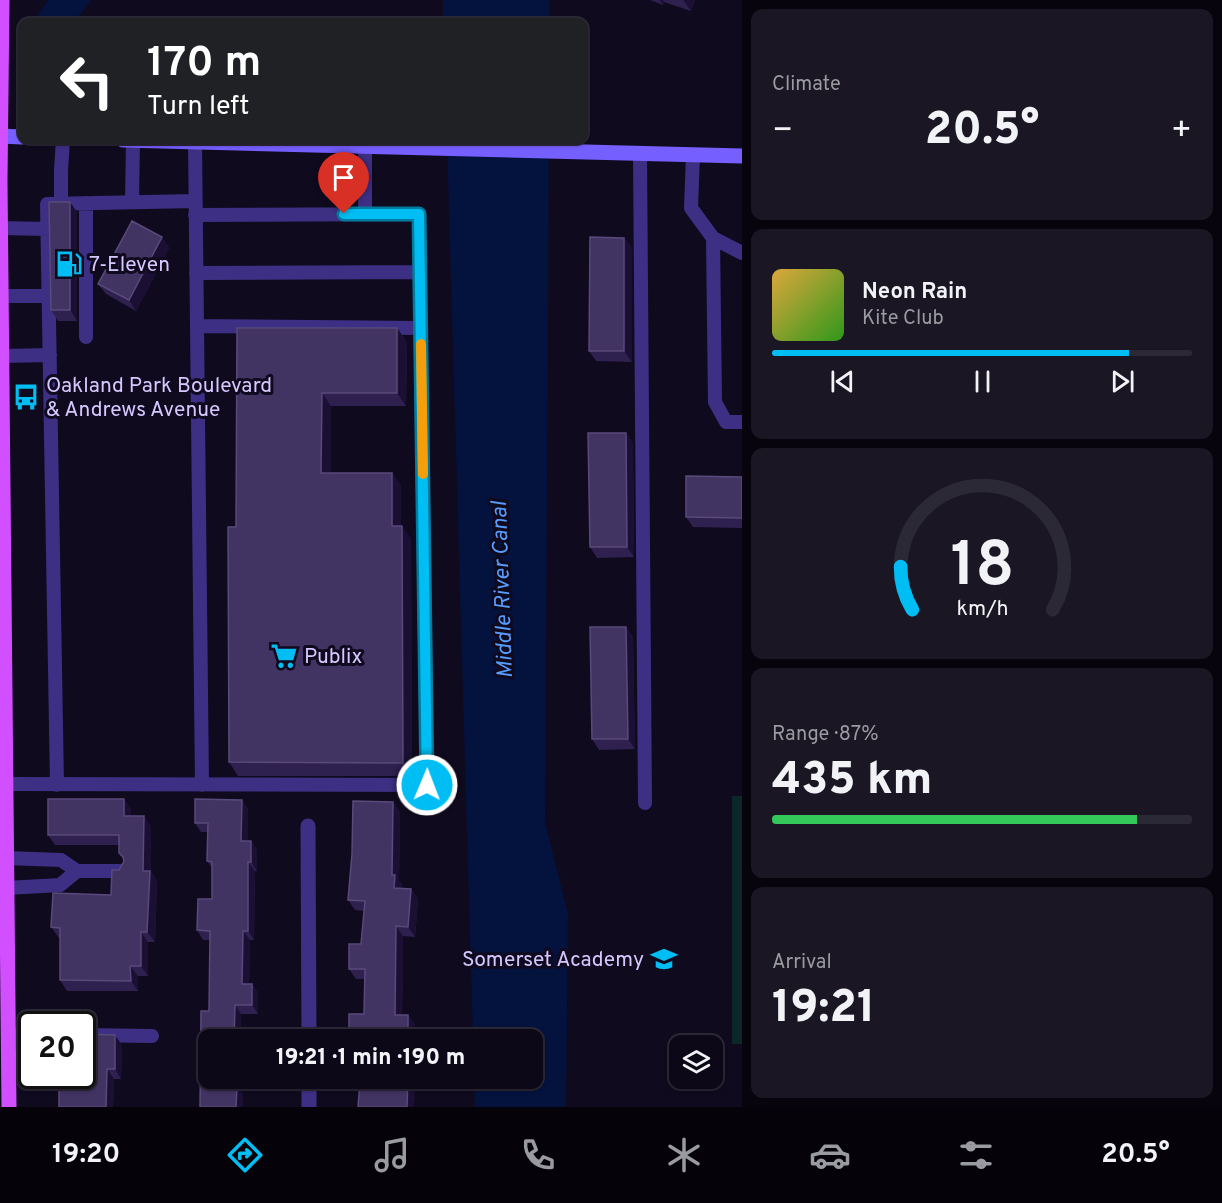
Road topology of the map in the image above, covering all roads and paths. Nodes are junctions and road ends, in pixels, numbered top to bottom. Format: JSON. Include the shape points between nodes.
{"nodes":[{"id":1,"x":2,"y":0,"type":"edge"},
{"id":2,"x":0,"y":136,"type":"edge"},
{"id":3,"x":18,"y":137,"type":"edge"},
{"id":4,"x":63,"y":144,"type":"edge"},
{"id":5,"x":133,"y":144,"type":"edge"},
{"id":6,"x":195,"y":144,"type":"edge"},
{"id":7,"x":263,"y":144,"type":"edge"},
{"id":8,"x":365,"y":147,"type":"junction"},
{"id":9,"x":640,"y":154,"type":"junction"},
{"id":10,"x":693,"y":155,"type":"junction"},
{"id":11,"x":742,"y":156,"type":"edge"},
{"id":12,"x":132,"y":202,"type":"junction"},
{"id":13,"x":86,"y":203,"type":"junction"},
{"id":14,"x":61,"y":204,"type":"junction"},
{"id":15,"x":195,"y":208,"type":"junction"},
{"id":16,"x":365,"y":214,"type":"junction"},
{"id":17,"x":1,"y":228,"type":"edge"},
{"id":18,"x":50,"y":232,"type":"junction"},
{"id":19,"x":713,"y":238,"type":"junction"},
{"id":20,"x":742,"y":253,"type":"edge"},
{"id":21,"x":420,"y":272,"type":"junction"},
{"id":22,"x":196,"y":273,"type":"junction"},
{"id":23,"x":2,"y":296,"type":"junction"},
{"id":24,"x":51,"y":299,"type":"junction"},
{"id":25,"x":197,"y":326,"type":"junction"},
{"id":26,"x":420,"y":328,"type":"junction"},
{"id":27,"x":86,"y":337,"type":"dead end"},
{"id":28,"x":50,"y":355,"type":"junction"},
{"id":29,"x":3,"y":356,"type":"junction"},
{"id":30,"x":742,"y":422,"type":"edge"},
{"id":31,"x":6,"y":784,"type":"junction"},
{"id":32,"x":57,"y":784,"type":"junction"},
{"id":33,"x":202,"y":785,"type":"junction"},
{"id":34,"x":645,"y":803,"type":"dead end"},
{"id":35,"x":308,"y":826,"type":"dead end"},
{"id":36,"x":6,"y":858,"type":"junction"},
{"id":37,"x":77,"y":871,"type":"junction"},
{"id":38,"x":122,"y":871,"type":"edge"},
{"id":39,"x":6,"y":888,"type":"junction"},
{"id":40,"x":0,"y":956,"type":"edge"},
{"id":41,"x":8,"y":1002,"type":"junction"},
{"id":42,"x":309,"y":1029,"type":"edge"},
{"id":43,"x":9,"y":1034,"type":"junction"},
{"id":44,"x":18,"y":1034,"type":"edge"},
{"id":45,"x":96,"y":1035,"type":"edge"},
{"id":46,"x":152,"y":1036,"type":"dead end"},
{"id":47,"x":309,"y":1089,"type":"edge"},
{"id":48,"x":9,"y":1107,"type":"edge"},
{"id":49,"x":309,"y":1107,"type":"edge"}],
"edges":[{"from":1,"to":2,"type":"main road"},
{"from":2,"to":3,"type":"main road"},
{"from":2,"to":17,"type":"main road"},
{"from":4,"to":14,"type":"lane"},
{"from":5,"to":12,"type":"lane"},
{"from":6,"to":15,"type":"lane"},
{"from":7,"to":8,"type":"main road"},
{"from":8,"to":9,"type":"main road"},
{"from":8,"to":16,"type":"lane"},
{"from":9,"to":10,"type":"main road"},
{"from":9,"to":34,"type":"lane"},
{"from":10,"to":11,"type":"main road"},
{"from":10,"to":19,"type":"lane","via":[[691,208]]},
{"from":12,"to":13,"type":"lane"},
{"from":12,"to":15,"type":"lane"},
{"from":13,"to":14,"type":"lane"},
{"from":13,"to":27,"type":"lane","via":[[82,231]]},
{"from":14,"to":18,"type":"lane","via":[[47,204]]},
{"from":15,"to":16,"type":"lane"},
{"from":15,"to":22,"type":"lane"},
{"from":16,"to":21,"type":"lane","via":[[419,214]]},
{"from":17,"to":18,"type":"lane"},
{"from":17,"to":23,"type":"main road"},
{"from":18,"to":24,"type":"lane"},
{"from":19,"to":20,"type":"lane"},
{"from":19,"to":30,"type":"lane","via":[[715,402],[726,422]]},
{"from":21,"to":22,"type":"lane"},
{"from":21,"to":26,"type":"lane"},
{"from":22,"to":25,"type":"lane"},
{"from":23,"to":24,"type":"lane"},
{"from":23,"to":29,"type":"main road"},
{"from":24,"to":28,"type":"lane"},
{"from":25,"to":26,"type":"lane"},
{"from":25,"to":33,"type":"lane"},
{"from":26,"to":33,"type":"lane","via":[[427,785]]},
{"from":28,"to":29,"type":"lane"},
{"from":28,"to":32,"type":"lane"},
{"from":29,"to":31,"type":"main road"},
{"from":31,"to":32,"type":"lane"},
{"from":31,"to":36,"type":"main road"},
{"from":32,"to":33,"type":"lane"},
{"from":35,"to":42,"type":"street"},
{"from":36,"to":37,"type":"lane","via":[[61,860]]},
{"from":36,"to":39,"type":"main road"},
{"from":37,"to":38,"type":"lane"},
{"from":37,"to":39,"type":"lane","via":[[60,885]]},
{"from":39,"to":41,"type":"main road"},
{"from":40,"to":41,"type":"main road"},
{"from":41,"to":43,"type":"main road"},
{"from":43,"to":44,"type":"lane"},
{"from":43,"to":48,"type":"main road"},
{"from":45,"to":46,"type":"lane"},
{"from":47,"to":49,"type":"street"}]}
